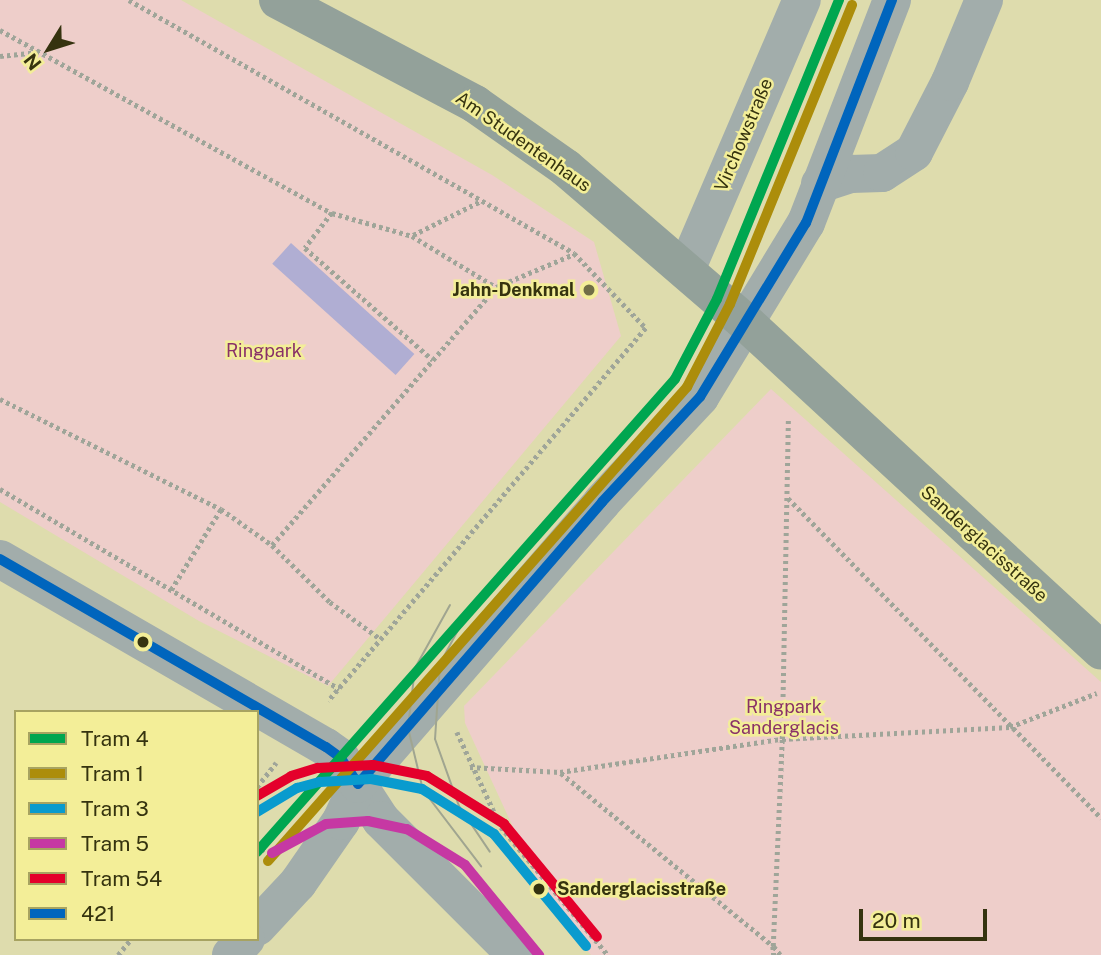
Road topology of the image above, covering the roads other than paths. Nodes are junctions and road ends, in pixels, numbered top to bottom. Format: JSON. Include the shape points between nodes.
{"nodes":[{"id":1,"x":278,"y":0,"type":"edge"},
{"id":2,"x":802,"y":0,"type":"edge"},
{"id":3,"x":891,"y":0,"type":"edge"},
{"id":4,"x":984,"y":0,"type":"edge"},
{"id":5,"x":820,"y":184,"type":"junction"},
{"id":6,"x":686,"y":270,"type":"junction"},
{"id":7,"x":744,"y":321,"type":"junction"},
{"id":8,"x":0,"y":559,"type":"edge"},
{"id":9,"x":1101,"y":651,"type":"edge"},
{"id":10,"x":358,"y":784,"type":"junction"},
{"id":11,"x":259,"y":925,"type":"edge"},
{"id":12,"x":244,"y":941,"type":"edge"},
{"id":13,"x":231,"y":955,"type":"edge"},
{"id":14,"x":516,"y":955,"type":"edge"}],
"edges":[{"from":1,"to":6,"type":"main road","name":"Am Studentenhaus","via":[[475,104],[566,168]]},
{"from":2,"to":6,"type":"street","name":"Virchowstraße"},
{"from":3,"to":5,"type":"street"},
{"from":4,"to":5,"type":"street","via":[[914,152],[882,173],[852,174]]},
{"from":5,"to":7,"type":"street","via":[[806,223]]},
{"from":6,"to":7,"type":"main road","name":"Am Studentenhaus"},
{"from":7,"to":9,"type":"main road","name":"Sanderglacisstraße"},
{"from":7,"to":10,"type":"street","via":[[700,397],[602,502],[435,701]]},
{"from":8,"to":10,"type":"street","via":[[326,747],[340,757]]},
{"from":10,"to":11,"type":"street","via":[[341,821],[298,883]]},
{"from":10,"to":14,"type":"street","via":[[381,820]]},
{"from":12,"to":13,"type":"street"}]}
